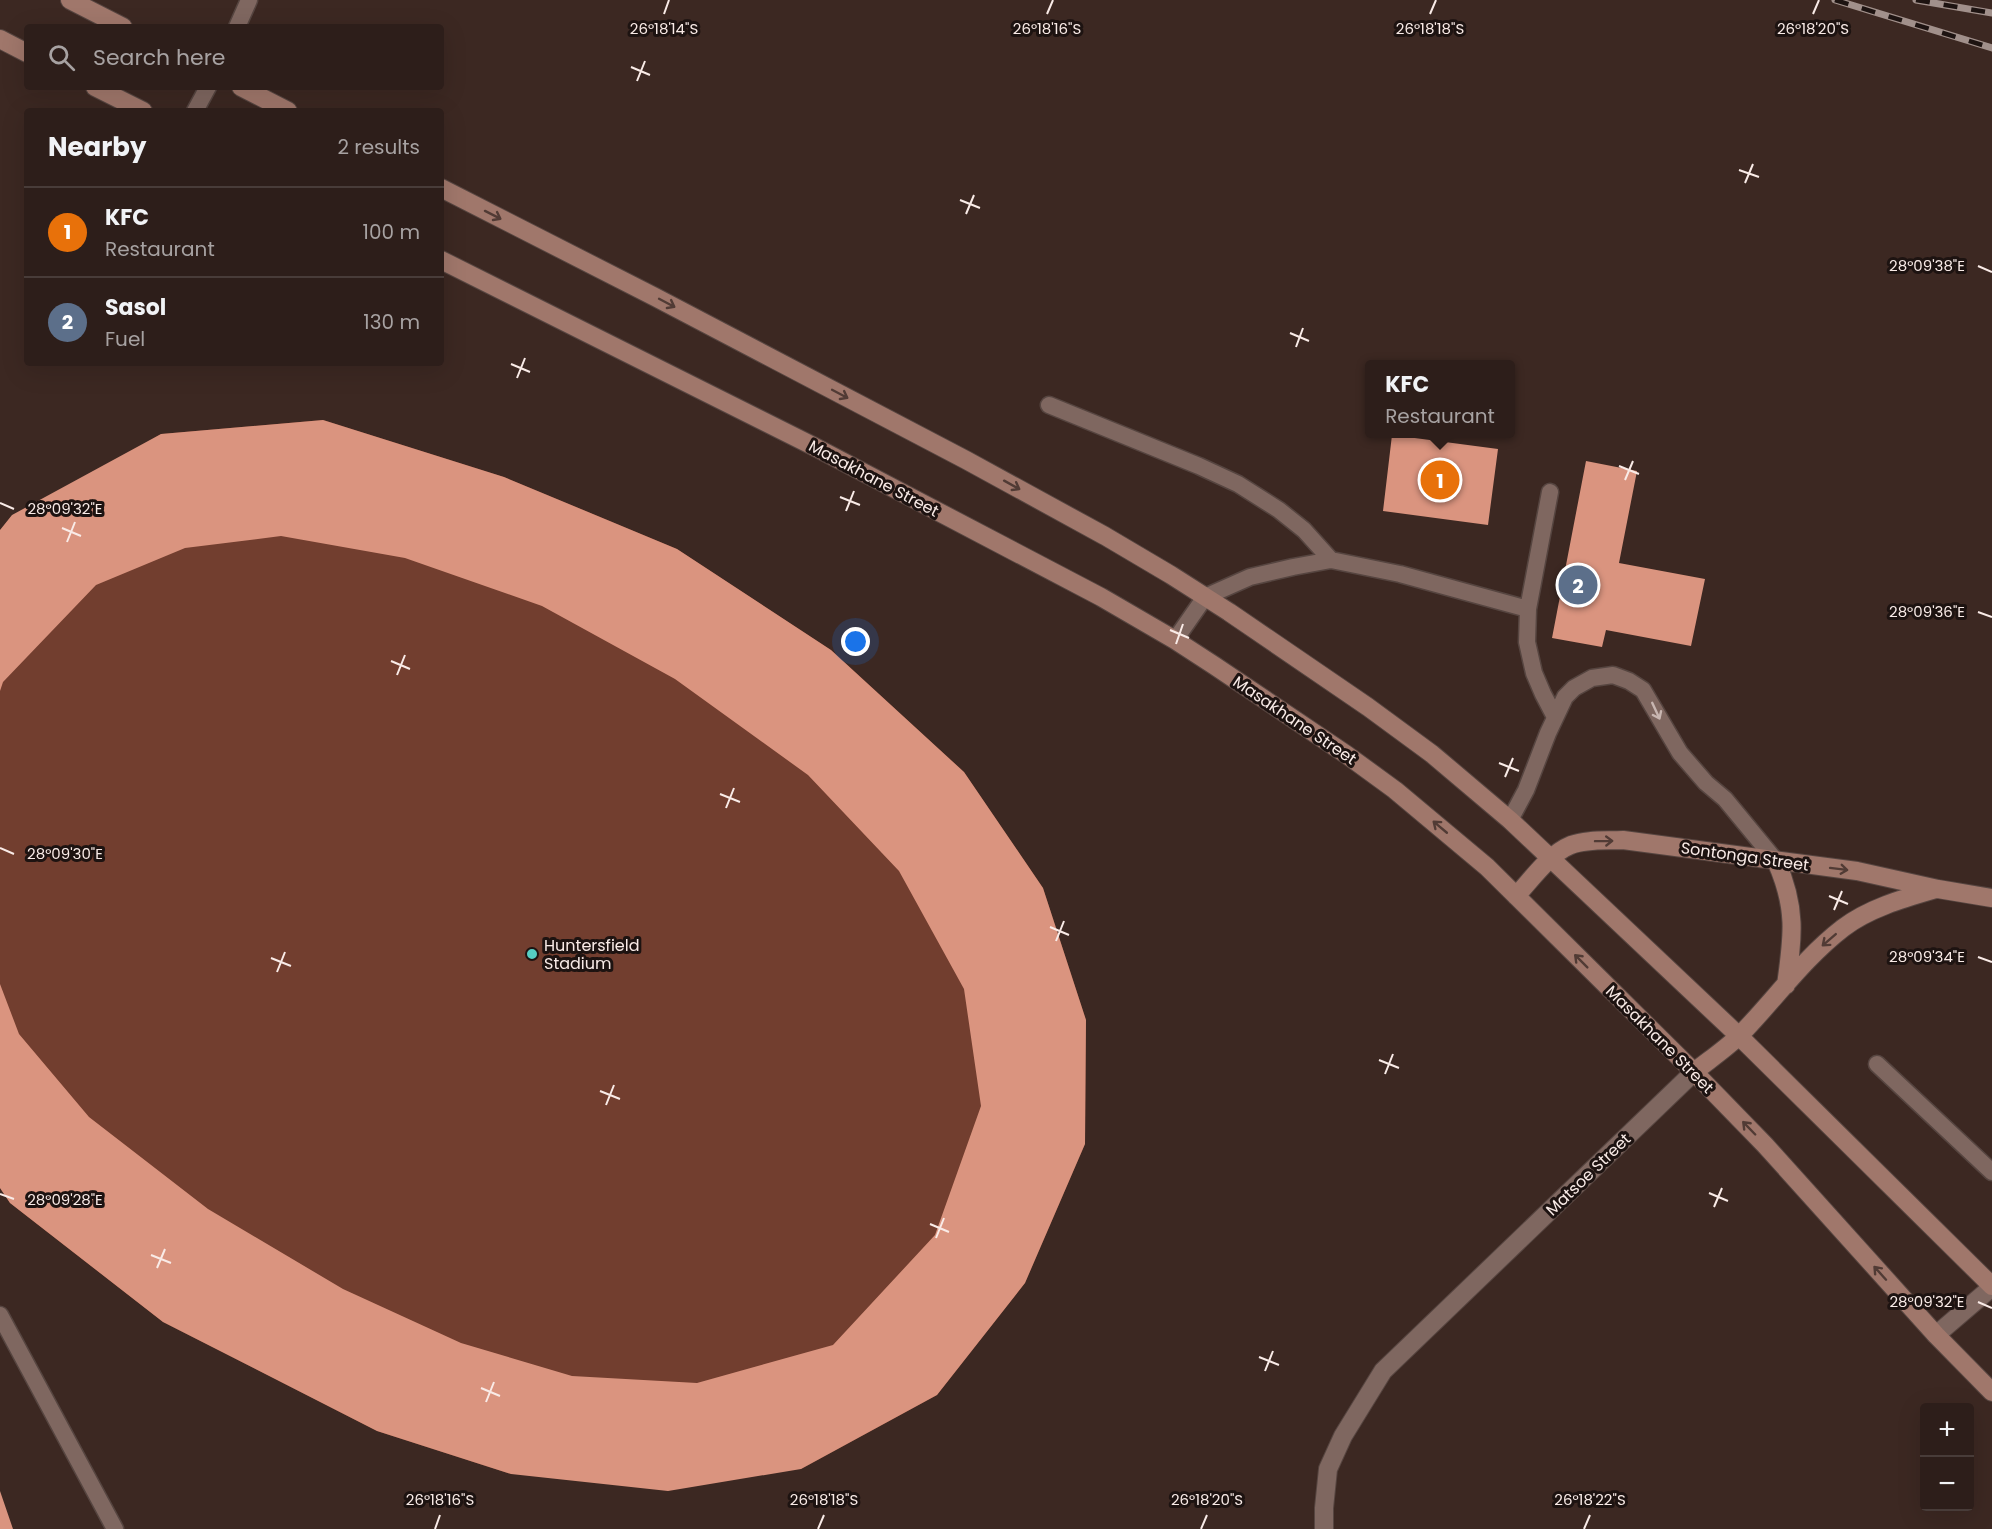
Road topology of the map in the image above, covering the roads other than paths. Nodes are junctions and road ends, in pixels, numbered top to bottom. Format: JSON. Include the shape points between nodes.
{"nodes":[{"id":1,"x":70,"y":0,"type":"edge"},
{"id":2,"x":249,"y":0,"type":"edge"},
{"id":3,"x":117,"y":24,"type":"edge"},
{"id":4,"x":238,"y":24,"type":"edge"},
{"id":5,"x":0,"y":39,"type":"edge"},
{"id":6,"x":24,"y":51,"type":"edge"},
{"id":7,"x":101,"y":90,"type":"edge"},
{"id":8,"x":206,"y":90,"type":"edge"},
{"id":9,"x":247,"y":90,"type":"edge"},
{"id":10,"x":137,"y":108,"type":"edge"},
{"id":11,"x":197,"y":108,"type":"edge"},
{"id":12,"x":282,"y":108,"type":"edge"},
{"id":13,"x":444,"y":191,"type":"edge"},
{"id":14,"x":444,"y":262,"type":"edge"},
{"id":15,"x":1049,"y":405,"type":"dead end"},
{"id":16,"x":1550,"y":492,"type":"dead end"},
{"id":17,"x":1331,"y":560,"type":"junction"},
{"id":18,"x":1205,"y":597,"type":"junction"},
{"id":19,"x":1528,"y":609,"type":"junction"},
{"id":20,"x":1175,"y":640,"type":"junction"},
{"id":21,"x":1555,"y":717,"type":"junction"},
{"id":22,"x":1510,"y":820,"type":"junction"},
{"id":23,"x":1550,"y":859,"type":"junction"},
{"id":24,"x":1776,"y":861,"type":"junction"},
{"id":25,"x":1938,"y":889,"type":"junction"},
{"id":26,"x":1516,"y":896,"type":"junction"},
{"id":27,"x":1992,"y":898,"type":"edge"},
{"id":28,"x":1786,"y":985,"type":"junction"},
{"id":29,"x":1738,"y":1036,"type":"junction"},
{"id":30,"x":1877,"y":1064,"type":"dead end"},
{"id":31,"x":1694,"y":1072,"type":"junction"},
{"id":32,"x":1992,"y":1172,"type":"edge"},
{"id":33,"x":1992,"y":1287,"type":"edge"},
{"id":34,"x":0,"y":1315,"type":"edge"},
{"id":35,"x":1936,"y":1335,"type":"junction"},
{"id":36,"x":1992,"y":1392,"type":"edge"},
{"id":37,"x":115,"y":1529,"type":"edge"},
{"id":38,"x":1324,"y":1529,"type":"edge"}],
"edges":[{"from":1,"to":3,"type":"main road"},
{"from":2,"to":4,"type":"lane"},
{"from":5,"to":6,"type":"main road"},
{"from":7,"to":10,"type":"main road"},
{"from":8,"to":11,"type":"lane"},
{"from":9,"to":12,"type":"main road"},
{"from":13,"to":18,"type":"main road","one_way":true,"via":[[966,460],[1105,536]]},
{"from":14,"to":20,"type":"main road","name":"Masakhane Street","via":[[813,446]]},
{"from":15,"to":17,"type":"lane","via":[[1238,484],[1304,530]]},
{"from":16,"to":19,"type":"lane"},
{"from":17,"to":18,"type":"lane","via":[[1250,577]]},
{"from":17,"to":19,"type":"lane","via":[[1400,574]]},
{"from":18,"to":20,"type":"lane"},
{"from":18,"to":22,"type":"main road","via":[[1432,754]]},
{"from":19,"to":21,"type":"lane","via":[[1527,642],[1534,673]]},
{"from":26,"to":20,"type":"main road","name":"Masakhane Street","one_way":true,"via":[[1395,790]]},
{"from":21,"to":22,"type":"lane"},
{"from":21,"to":24,"type":"lane","one_way":true,"via":[[1565,697],[1592,678],[1613,675],[1643,690],[1680,753],[1725,799]]},
{"from":22,"to":23,"type":"main road"},
{"from":23,"to":24,"type":"main road","name":"Sontonga Street","one_way":true,"via":[[1571,845],[1623,840]]},
{"from":23,"to":26,"type":"main road","name":"Sontonga Street"},
{"from":23,"to":29,"type":"main road"},
{"from":24,"to":25,"type":"main road","name":"Sontonga Street","one_way":true,"via":[[1857,871]]},
{"from":24,"to":28,"type":"main road","via":[[1786,884],[1792,920]]},
{"from":25,"to":27,"type":"main road","name":"Sontonga Street"},
{"from":25,"to":28,"type":"main road","name":"Matsoe Street","one_way":true,"via":[[1905,898],[1844,927]]},
{"from":31,"to":26,"type":"main road","name":"Masakhane Street","one_way":true},
{"from":28,"to":29,"type":"main road","name":"Matsoe Street"},
{"from":29,"to":31,"type":"main road","name":"Matsoe Street"},
{"from":29,"to":33,"type":"main road"},
{"from":30,"to":32,"type":"lane"},
{"from":35,"to":31,"type":"main road","name":"Masakhane Street","one_way":true},
{"from":31,"to":38,"type":"street","name":"Matsoe Street","via":[[1383,1371],[1343,1436],[1328,1469]]},
{"from":33,"to":35,"type":"street"},
{"from":34,"to":37,"type":"lane"},
{"from":35,"to":36,"type":"main road","name":"Masakhane Street"}]}
